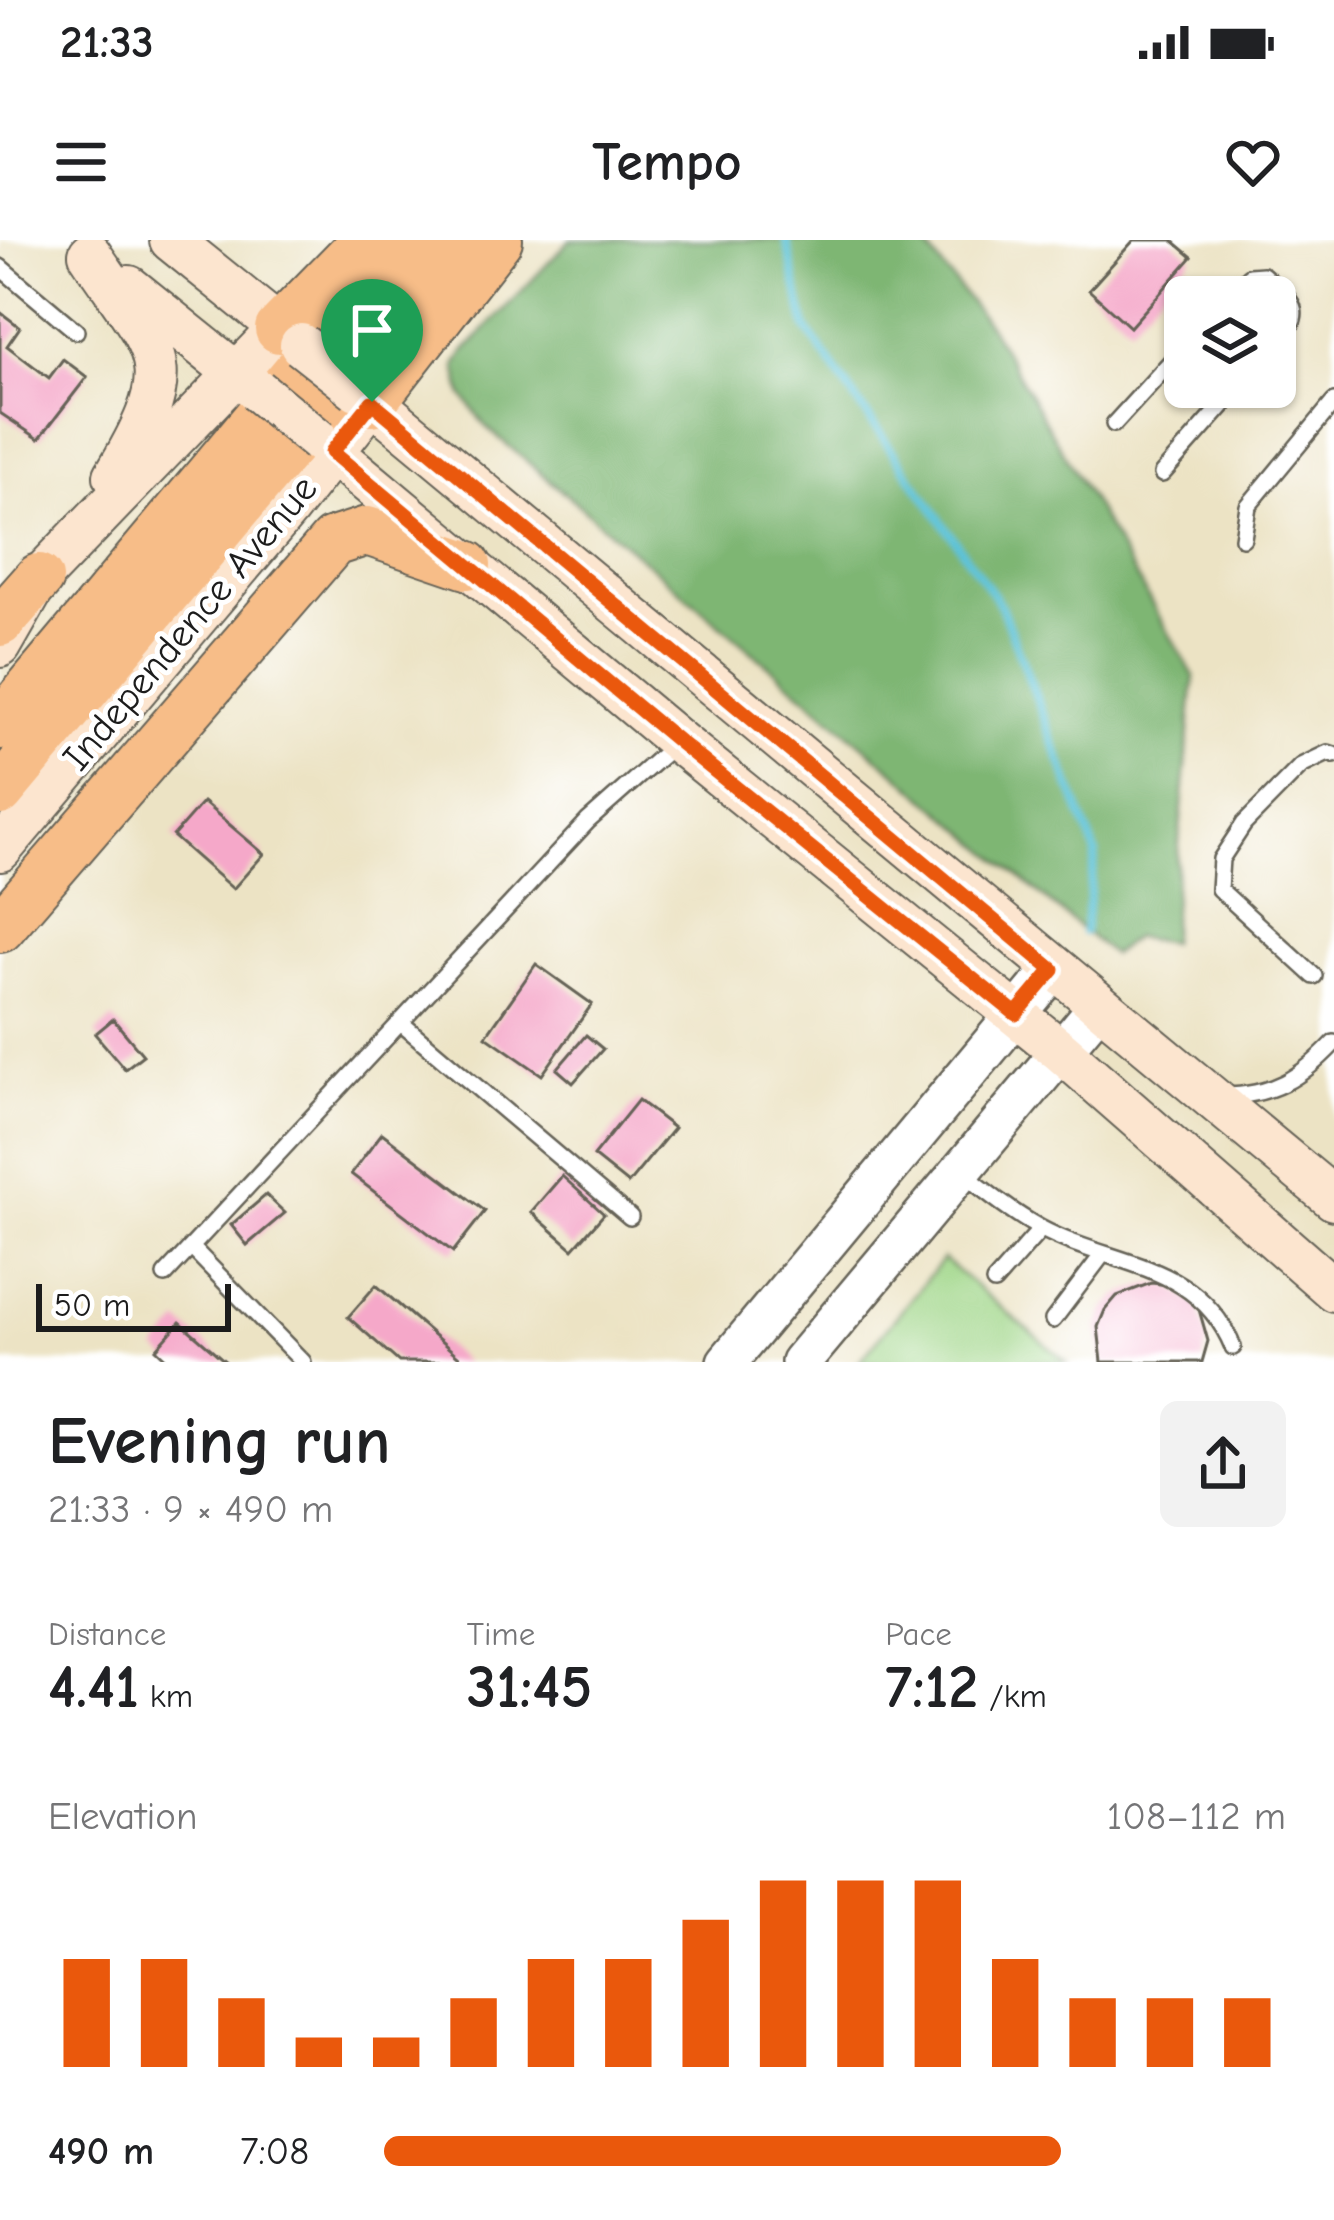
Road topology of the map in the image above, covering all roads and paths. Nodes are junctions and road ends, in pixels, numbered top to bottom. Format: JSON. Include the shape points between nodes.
{"nodes":[{"id":1,"x":171,"y":240,"type":"edge"},
{"id":2,"x":366,"y":240,"type":"edge"},
{"id":3,"x":407,"y":240,"type":"edge"},
{"id":4,"x":462,"y":240,"type":"edge"},
{"id":5,"x":498,"y":240,"type":"edge"},
{"id":6,"x":81,"y":247,"type":"edge"},
{"id":7,"x":0,"y":267,"type":"edge"},
{"id":8,"x":76,"y":331,"type":"dead end"},
{"id":9,"x":290,"y":337,"type":"junction"},
{"id":10,"x":1164,"y":369,"type":"edge"},
{"id":11,"x":247,"y":383,"type":"junction"},
{"id":12,"x":364,"y":396,"type":"junction"},
{"id":13,"x":1334,"y":402,"type":"edge"},
{"id":14,"x":1220,"y":408,"type":"edge"},
{"id":15,"x":1114,"y":424,"type":"dead end"},
{"id":16,"x":326,"y":446,"type":"junction"},
{"id":17,"x":1162,"y":473,"type":"dead end"},
{"id":18,"x":79,"y":532,"type":"junction"},
{"id":19,"x":1243,"y":538,"type":"dead end"},
{"id":20,"x":467,"y":565,"type":"junction"},
{"id":21,"x":39,"y":578,"type":"junction"},
{"id":22,"x":0,"y":622,"type":"edge"},
{"id":23,"x":0,"y":646,"type":"edge"},
{"id":24,"x":0,"y":725,"type":"edge"},
{"id":25,"x":678,"y":741,"type":"junction"},
{"id":26,"x":1334,"y":755,"type":"edge"},
{"id":27,"x":0,"y":791,"type":"edge"},
{"id":28,"x":0,"y":850,"type":"edge"},
{"id":29,"x":0,"y":928,"type":"edge"},
{"id":30,"x":1053,"y":970,"type":"junction"},
{"id":31,"x":1314,"y":976,"type":"dead end"},
{"id":32,"x":1098,"y":1007,"type":"junction"},
{"id":33,"x":1016,"y":1014,"type":"junction"},
{"id":34,"x":401,"y":1023,"type":"junction"},
{"id":35,"x":1334,"y":1042,"type":"edge"},
{"id":36,"x":1060,"y":1051,"type":"junction"},
{"id":37,"x":1208,"y":1095,"type":"junction"},
{"id":38,"x":961,"y":1171,"type":"junction"},
{"id":39,"x":1334,"y":1199,"type":"edge"},
{"id":40,"x":630,"y":1217,"type":"dead end"},
{"id":41,"x":1041,"y":1229,"type":"junction"},
{"id":42,"x":193,"y":1249,"type":"junction"},
{"id":43,"x":1103,"y":1254,"type":"junction"},
{"id":44,"x":165,"y":1275,"type":"dead end"},
{"id":45,"x":994,"y":1282,"type":"dead end"},
{"id":46,"x":1334,"y":1290,"type":"edge"},
{"id":47,"x":1052,"y":1320,"type":"dead end"},
{"id":48,"x":1233,"y":1347,"type":"dead end"},
{"id":49,"x":303,"y":1362,"type":"edge"},
{"id":50,"x":727,"y":1362,"type":"edge"},
{"id":51,"x":801,"y":1362,"type":"edge"}],
"edges":[{"from":1,"to":9,"type":"main road"},
{"from":2,"to":9,"type":"main road"},
{"from":3,"to":24,"type":"main road","name":"Independence Avenue"},
{"from":4,"to":27,"type":"main road","name":"Independence Avenue"},
{"from":5,"to":12,"type":"main road"},
{"from":6,"to":11,"type":"main road"},
{"from":6,"to":18,"type":"main road","via":[[141,325],[157,380],[141,433]]},
{"from":7,"to":8,"type":"lane"},
{"from":9,"to":11,"type":"main road"},
{"from":9,"to":12,"type":"main road","bridge":true},
{"from":10,"to":15,"type":"lane"},
{"from":11,"to":16,"type":"main road","bridge":true},
{"from":11,"to":18,"type":"main road"},
{"from":12,"to":16,"type":"main road","name":"Independence Avenue"},
{"from":12,"to":30,"type":"main road"},
{"from":13,"to":19,"type":"lane","via":[[1248,506]]},
{"from":14,"to":17,"type":"lane"},
{"from":16,"to":20,"type":"main road"},
{"from":16,"to":28,"type":"main road","name":"Independence Avenue"},
{"from":18,"to":21,"type":"main road"},
{"from":20,"to":25,"type":"main road"},
{"from":20,"to":29,"type":"main road","via":[[367,531],[333,542]]},
{"from":21,"to":22,"type":"main road"},
{"from":21,"to":23,"type":"main road"},
{"from":25,"to":33,"type":"main road"},
{"from":25,"to":34,"type":"lane","via":[[588,821]]},
{"from":26,"to":31,"type":"lane","via":[[1301,766],[1221,859],[1219,890]]},
{"from":30,"to":32,"type":"main road"},
{"from":30,"to":33,"type":"street"},
{"from":32,"to":36,"type":"street"},
{"from":32,"to":37,"type":"main road"},
{"from":33,"to":36,"type":"main road"},
{"from":33,"to":50,"type":"street"},
{"from":34,"to":40,"type":"lane"},
{"from":34,"to":42,"type":"lane"},
{"from":35,"to":37,"type":"lane","via":[[1284,1086]]},
{"from":36,"to":38,"type":"street"},
{"from":36,"to":46,"type":"main road"},
{"from":37,"to":39,"type":"main road"},
{"from":38,"to":41,"type":"lane"},
{"from":38,"to":51,"type":"street"},
{"from":41,"to":43,"type":"lane"},
{"from":41,"to":45,"type":"lane"},
{"from":42,"to":44,"type":"lane"},
{"from":42,"to":49,"type":"lane"},
{"from":43,"to":47,"type":"lane"},
{"from":43,"to":48,"type":"lane","via":[[1144,1264],[1207,1302]]}]}
